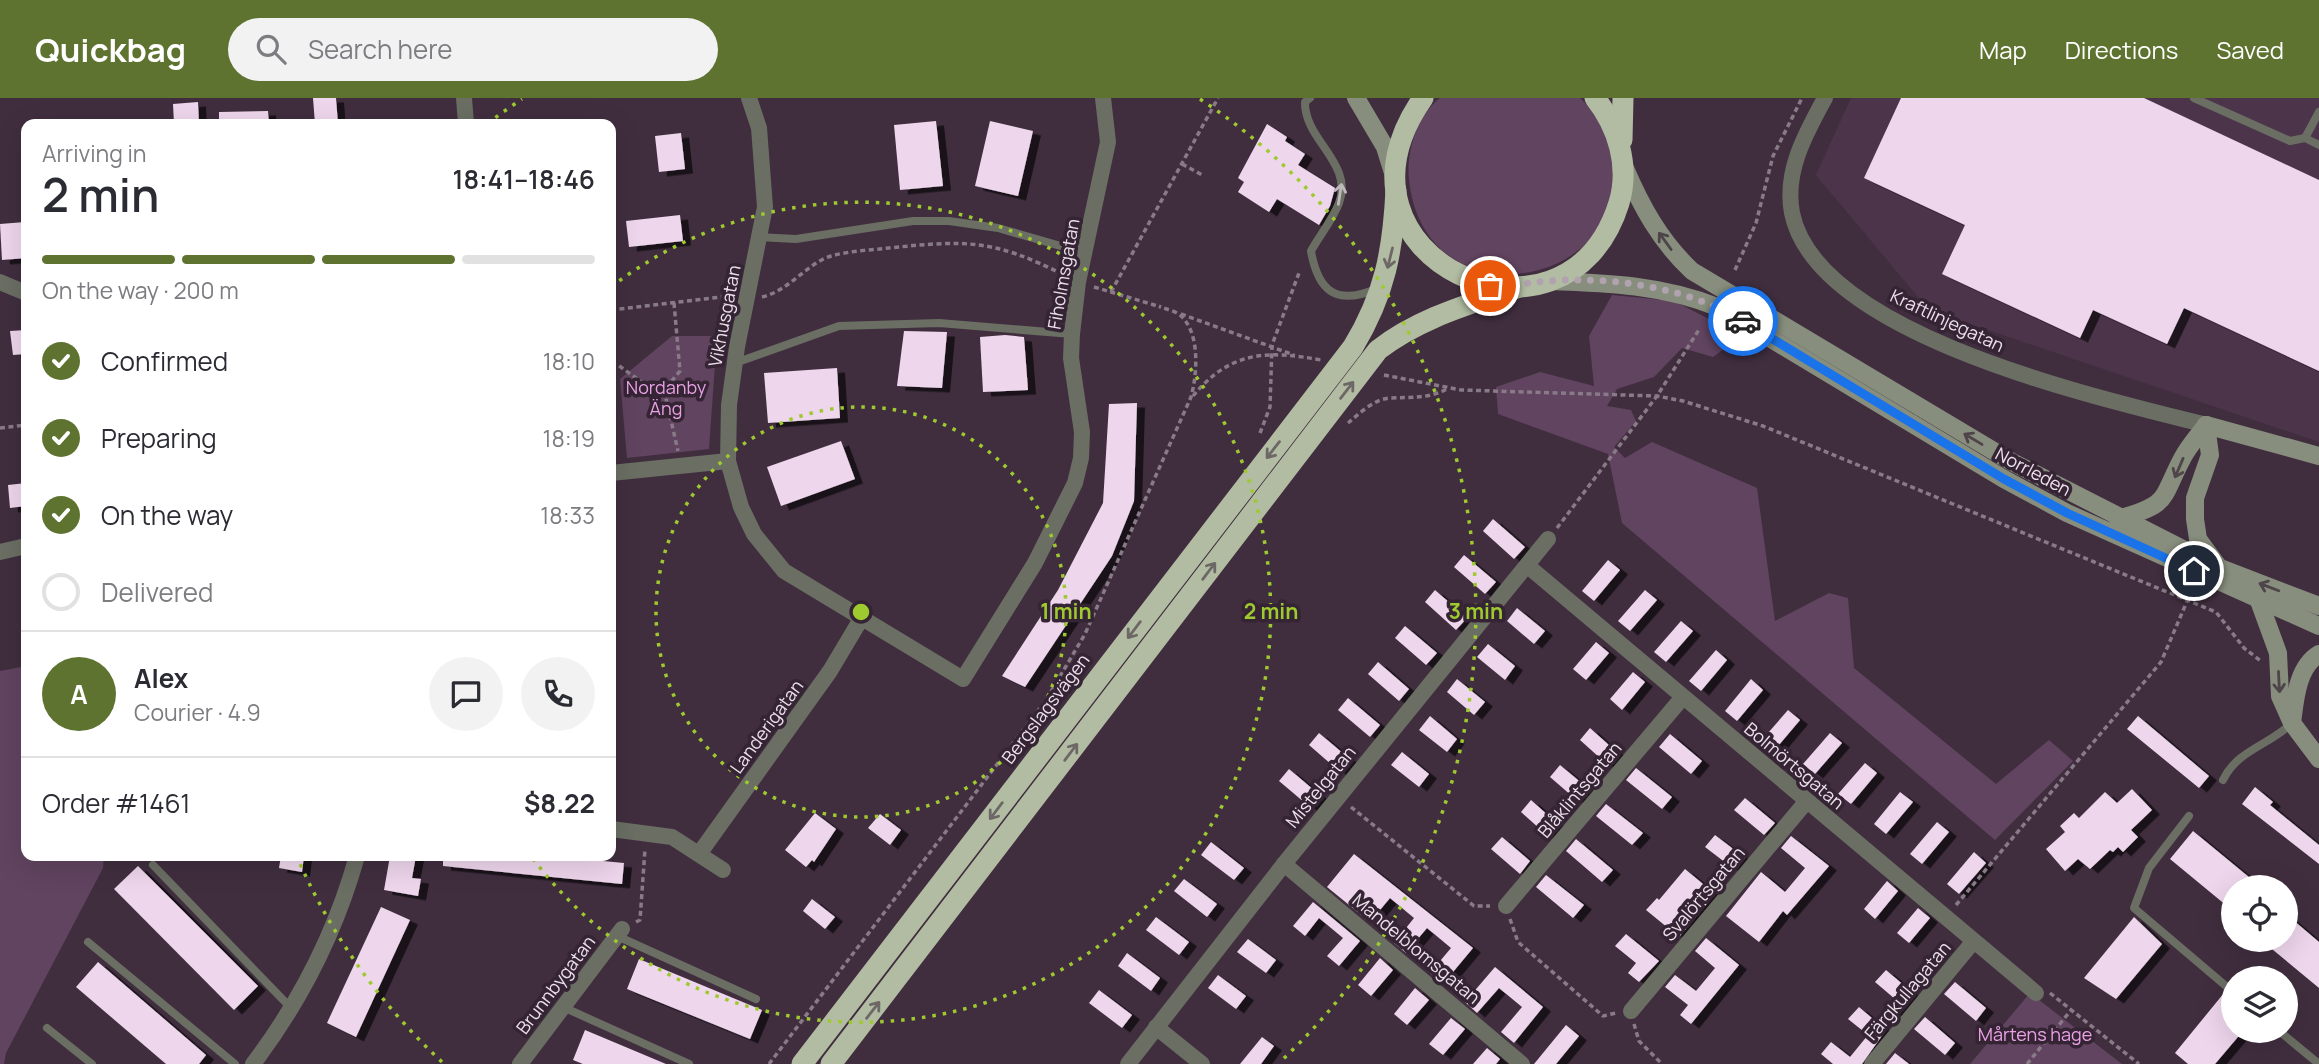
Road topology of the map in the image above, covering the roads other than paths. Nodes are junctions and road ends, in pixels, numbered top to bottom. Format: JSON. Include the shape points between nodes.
{"nodes":[{"id":1,"x":464,"y":98,"type":"edge"},
{"id":2,"x":749,"y":98,"type":"edge"},
{"id":3,"x":1102,"y":98,"type":"edge"},
{"id":4,"x":1310,"y":98,"type":"edge"},
{"id":5,"x":1356,"y":98,"type":"edge"},
{"id":6,"x":1423,"y":98,"type":"edge"},
{"id":7,"x":1595,"y":98,"type":"edge"},
{"id":8,"x":1623,"y":98,"type":"edge"},
{"id":9,"x":1825,"y":98,"type":"edge"},
{"id":10,"x":2194,"y":98,"type":"edge"},
{"id":11,"x":2319,"y":112,"type":"edge"},
{"id":12,"x":466,"y":119,"type":"edge"},
{"id":13,"x":2305,"y":138,"type":"junction"},
{"id":14,"x":2319,"y":145,"type":"edge"},
{"id":15,"x":1622,"y":158,"type":"junction"},
{"id":16,"x":1395,"y":184,"type":"junction"},
{"id":17,"x":759,"y":237,"type":"junction"},
{"id":18,"x":1085,"y":253,"type":"junction"},
{"id":19,"x":1549,"y":281,"type":"junction"},
{"id":20,"x":0,"y":282,"type":"edge"},
{"id":21,"x":1382,"y":287,"type":"junction"},
{"id":22,"x":1519,"y":287,"type":"junction"},
{"id":23,"x":21,"y":291,"type":"edge"},
{"id":24,"x":1072,"y":334,"type":"junction"},
{"id":25,"x":734,"y":364,"type":"junction"},
{"id":26,"x":2206,"y":425,"type":"junction"},
{"id":27,"x":2319,"y":456,"type":"edge"},
{"id":28,"x":728,"y":461,"type":"junction"},
{"id":29,"x":616,"y":472,"type":"edge"},
{"id":30,"x":2118,"y":519,"type":"junction"},
{"id":31,"x":1548,"y":539,"type":"road end"},
{"id":32,"x":21,"y":548,"type":"edge"},
{"id":33,"x":0,"y":552,"type":"edge"},
{"id":34,"x":1529,"y":566,"type":"junction"},
{"id":35,"x":2220,"y":568,"type":"junction"},
{"id":36,"x":2259,"y":601,"type":"junction"},
{"id":37,"x":2319,"y":606,"type":"edge"},
{"id":38,"x":861,"y":619,"type":"junction"},
{"id":39,"x":2319,"y":626,"type":"edge"},
{"id":40,"x":2319,"y":654,"type":"edge"},
{"id":41,"x":962,"y":679,"type":"joint"},
{"id":42,"x":1683,"y":697,"type":"junction"},
{"id":43,"x":2292,"y":723,"type":"junction"},
{"id":44,"x":2319,"y":759,"type":"edge"},
{"id":45,"x":2222,"y":780,"type":"dead end"},
{"id":46,"x":1806,"y":802,"type":"junction"},
{"id":47,"x":2189,"y":816,"type":"dead end"},
{"id":48,"x":616,"y":830,"type":"edge"},
{"id":49,"x":699,"y":853,"type":"junction"},
{"id":50,"x":355,"y":861,"type":"edge"},
{"id":51,"x":1284,"y":864,"type":"junction"},
{"id":52,"x":153,"y":865,"type":"dead end"},
{"id":53,"x":723,"y":870,"type":"dead end"},
{"id":54,"x":1506,"y":906,"type":"road end"},
{"id":55,"x":620,"y":932,"type":"joint"},
{"id":56,"x":88,"y":942,"type":"dead end"},
{"id":57,"x":1973,"y":942,"type":"junction"},
{"id":58,"x":2221,"y":982,"type":"edge"},
{"id":59,"x":2036,"y":993,"type":"road end"},
{"id":60,"x":756,"y":999,"type":"dead end"},
{"id":61,"x":563,"y":1007,"type":"junction"},
{"id":62,"x":291,"y":1008,"type":"junction"},
{"id":63,"x":1630,"y":1011,"type":"road end"},
{"id":64,"x":1156,"y":1027,"type":"junction"},
{"id":65,"x":47,"y":1028,"type":"dead end"},
{"id":66,"x":2294,"y":1043,"type":"edge"},
{"id":67,"x":92,"y":1064,"type":"edge"},
{"id":68,"x":236,"y":1064,"type":"edge"},
{"id":69,"x":253,"y":1064,"type":"edge"},
{"id":70,"x":520,"y":1064,"type":"edge"},
{"id":71,"x":689,"y":1064,"type":"edge"},
{"id":72,"x":802,"y":1064,"type":"edge"},
{"id":73,"x":831,"y":1064,"type":"edge"},
{"id":74,"x":1128,"y":1064,"type":"edge"},
{"id":75,"x":1202,"y":1064,"type":"edge"},
{"id":76,"x":1522,"y":1064,"type":"edge"},
{"id":77,"x":1872,"y":1064,"type":"edge"},
{"id":78,"x":2319,"y":1064,"type":"edge"}],
"edges":[{"from":1,"to":12,"type":"street"},
{"from":2,"to":17,"type":"street","name":"Vikhusgatan","via":[[759,128],[765,207]]},
{"from":3,"to":18,"type":"street","name":"Fiholmsgatan","via":[[1108,142]]},
{"from":21,"to":4,"type":"lane","one_way":true,"via":[[1363,295],[1342,296],[1325,289],[1315,272],[1311,251],[1339,204],[1343,186],[1308,120],[1305,103]]},
{"from":5,"to":16,"type":"main road","via":[[1385,147]]},
{"from":6,"to":16,"type":"highway","name":"Bergslagsvägen","via":[[1407,121],[1397,149]]},
{"from":7,"to":15,"type":"highway","via":[[1611,122]]},
{"from":8,"to":15,"type":"highway"},
{"from":9,"to":26,"type":"street","name":"Kraftlinjegatan","via":[[1795,160],[1791,184],[1792,213],[1820,267],[1886,316],[2010,372]]},
{"from":10,"to":13,"type":"lane","via":[[2290,141]]},
{"from":11,"to":13,"type":"lane"},
{"from":13,"to":14,"type":"lane"},
{"from":15,"to":19,"type":"highway","via":[[1622,193],[1613,221],[1590,253]]},
{"from":30,"to":15,"type":"main road","name":"Norrleden","one_way":true,"via":[[2012,462],[1692,271],[1656,230]]},
{"from":16,"to":21,"type":"highway","name":"Bergslagsvägen","one_way":true,"via":[[1393,244]]},
{"from":16,"to":22,"type":"highway","via":[[1408,226],[1438,263],[1462,278],[1490,286]]},
{"from":17,"to":18,"type":"lane","via":[[796,239],[913,221],[949,221],[998,228]]},
{"from":17,"to":25,"type":"street","name":"Vikhusgatan"},
{"from":18,"to":24,"type":"street","name":"Fiholmsgatan"},
{"from":19,"to":22,"type":"highway"},
{"from":19,"to":36,"type":"main road","name":"Norrleden","via":[[1652,288],[1720,307],[2014,485]]},
{"from":20,"to":23,"type":"street"},
{"from":21,"to":72,"type":"highway","name":"Bergslagsvägen","one_way":true,"via":[[1353,348]]},
{"from":73,"to":22,"type":"highway","one_way":true,"via":[[1378,350],[1437,315]]},
{"from":24,"to":25,"type":"lane","via":[[939,323],[839,326]]},
{"from":24,"to":41,"type":"street","name":"Fiholmsgatan","via":[[1082,432],[1075,483],[1035,563]]},
{"from":25,"to":28,"type":"street","name":"Vikhusgatan"},
{"from":26,"to":27,"type":"main road"},
{"from":26,"to":30,"type":"main road","one_way":true,"via":[[2183,457],[2168,494],[2148,510]]},
{"from":26,"to":35,"type":"main road","via":[[2210,455],[2195,498],[2195,519],[2198,539]]},
{"from":28,"to":29,"type":"street"},
{"from":28,"to":38,"type":"street","name":"Vikhusgatan","via":[[741,507],[784,571]]},
{"from":30,"to":35,"type":"main road","name":"Norrleden"},
{"from":31,"to":34,"type":"street","name":"Mistelgatan"},
{"from":32,"to":33,"type":"street"},
{"from":34,"to":42,"type":"street","name":"Bolmörtsgatan"},
{"from":34,"to":51,"type":"street","name":"Mistelgatan"},
{"from":37,"to":35,"type":"main road","name":"Norrleden","one_way":true},
{"from":36,"to":39,"type":"main road","name":"Norrleden"},
{"from":36,"to":43,"type":"main road","one_way":true,"via":[[2274,639],[2280,696]]},
{"from":38,"to":41,"type":"street","name":"Vikhusgatan"},
{"from":38,"to":49,"type":"street","name":"Landerigatan","via":[[830,671]]},
{"from":40,"to":43,"type":"main road","via":[[2309,660],[2297,691]]},
{"from":42,"to":46,"type":"street","name":"Bolmörtsgatan"},
{"from":42,"to":54,"type":"street","name":"Blåklintsgatan"},
{"from":43,"to":44,"type":"main road"},
{"from":43,"to":45,"type":"lane","via":[[2230,765]]},
{"from":46,"to":57,"type":"street","name":"Bolmörtsgatan"},
{"from":46,"to":63,"type":"street","name":"Svalörtsgatan"},
{"from":47,"to":58,"type":"lane","via":[[2149,868],[2133,908]]},
{"from":48,"to":49,"type":"street","via":[[673,837]]},
{"from":49,"to":53,"type":"street"},
{"from":50,"to":62,"type":"street","via":[[325,944]]},
{"from":51,"to":64,"type":"street","name":"Mistelgatan"},
{"from":51,"to":76,"type":"street","name":"Mandelblomsgatan"},
{"from":52,"to":62,"type":"lane"},
{"from":55,"to":60,"type":"lane"},
{"from":55,"to":61,"type":"street","name":"Brunnbygatan"},
{"from":56,"to":68,"type":"lane"},
{"from":57,"to":59,"type":"street","name":"Bolmörtsgatan"},
{"from":57,"to":77,"type":"street","name":"Färgkullagatan"},
{"from":61,"to":70,"type":"street","name":"Brunnbygatan"},
{"from":61,"to":71,"type":"lane"},
{"from":62,"to":69,"type":"street"},
{"from":64,"to":74,"type":"street","name":"Mistelgatan"},
{"from":64,"to":75,"type":"street"},
{"from":65,"to":67,"type":"lane"},
{"from":66,"to":78,"type":"lane"}]}
